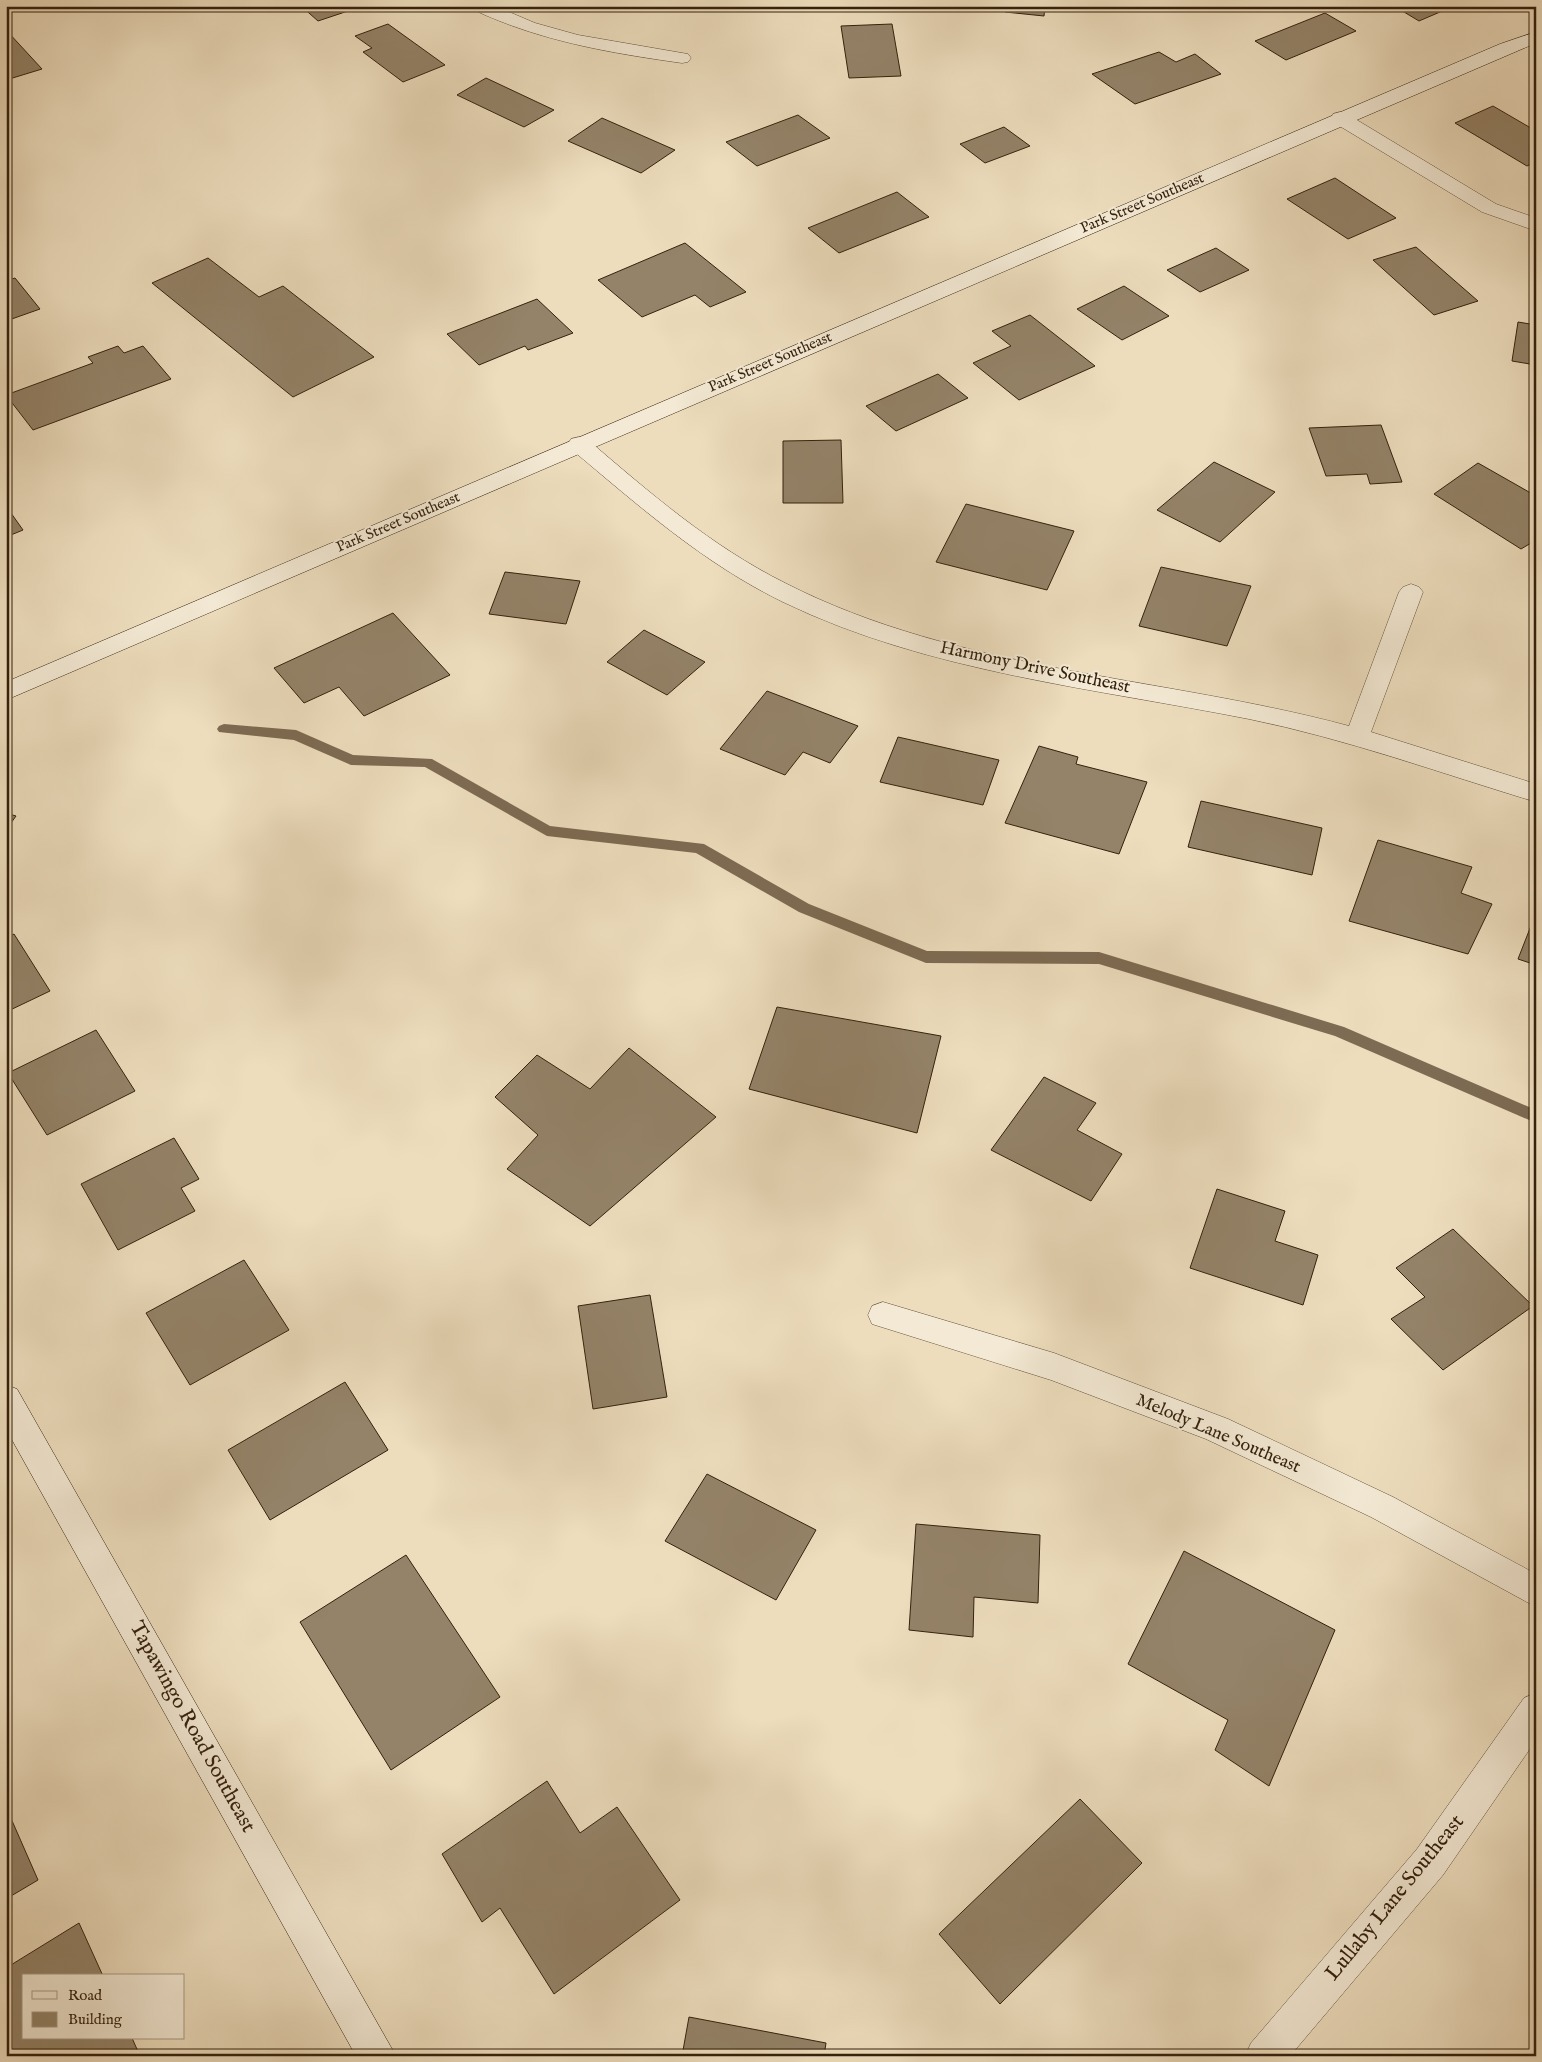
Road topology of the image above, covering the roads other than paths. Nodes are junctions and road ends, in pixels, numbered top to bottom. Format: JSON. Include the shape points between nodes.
{"nodes":[{"id":1,"x":480,"y":6,"type":"edge"},
{"id":2,"x":1536,"y":37,"type":"edge"},
{"id":3,"x":682,"y":58,"type":"dead end"},
{"id":4,"x":1340,"y":118,"type":"junction"},
{"id":5,"x":1536,"y":225,"type":"edge"},
{"id":6,"x":579,"y":444,"type":"junction"},
{"id":7,"x":1411,"y":592,"type":"dead end"},
{"id":8,"x":6,"y":692,"type":"edge"},
{"id":9,"x":1357,"y":737,"type":"junction"},
{"id":10,"x":1536,"y":793,"type":"edge"},
{"id":11,"x":883,"y":1315,"type":"dead end"},
{"id":12,"x":6,"y":1399,"type":"edge"},
{"id":13,"x":1536,"y":1592,"type":"edge"},
{"id":14,"x":1536,"y":1710,"type":"edge"},
{"id":15,"x":377,"y":2056,"type":"edge"},
{"id":16,"x":1264,"y":2056,"type":"edge"}],
"edges":[{"from":1,"to":3,"type":"street","via":[[544,33],[609,48]]},
{"from":2,"to":4,"type":"street","name":"Park Street Southeast"},
{"from":4,"to":5,"type":"street","via":[[1489,208]]},
{"from":4,"to":6,"type":"street","name":"Park Street Southeast"},
{"from":6,"to":8,"type":"street","name":"Park Street Southeast"},
{"from":6,"to":9,"type":"street","name":"Harmony Drive Southeast","via":[[691,537],[746,572],[807,604],[885,634],[970,658],[1254,712]]},
{"from":7,"to":9,"type":"street"},
{"from":9,"to":10,"type":"street","name":"Harmony Drive Southeast"},
{"from":11,"to":13,"type":"street","name":"Melody Lane Southeast","via":[[1054,1366],[1217,1429],[1382,1508]]},
{"from":12,"to":15,"type":"street","name":"Tapawingo Road Southeast"},
{"from":14,"to":16,"type":"street","name":"Lullaby Lane Southeast","via":[[1430,1862]]}]}
